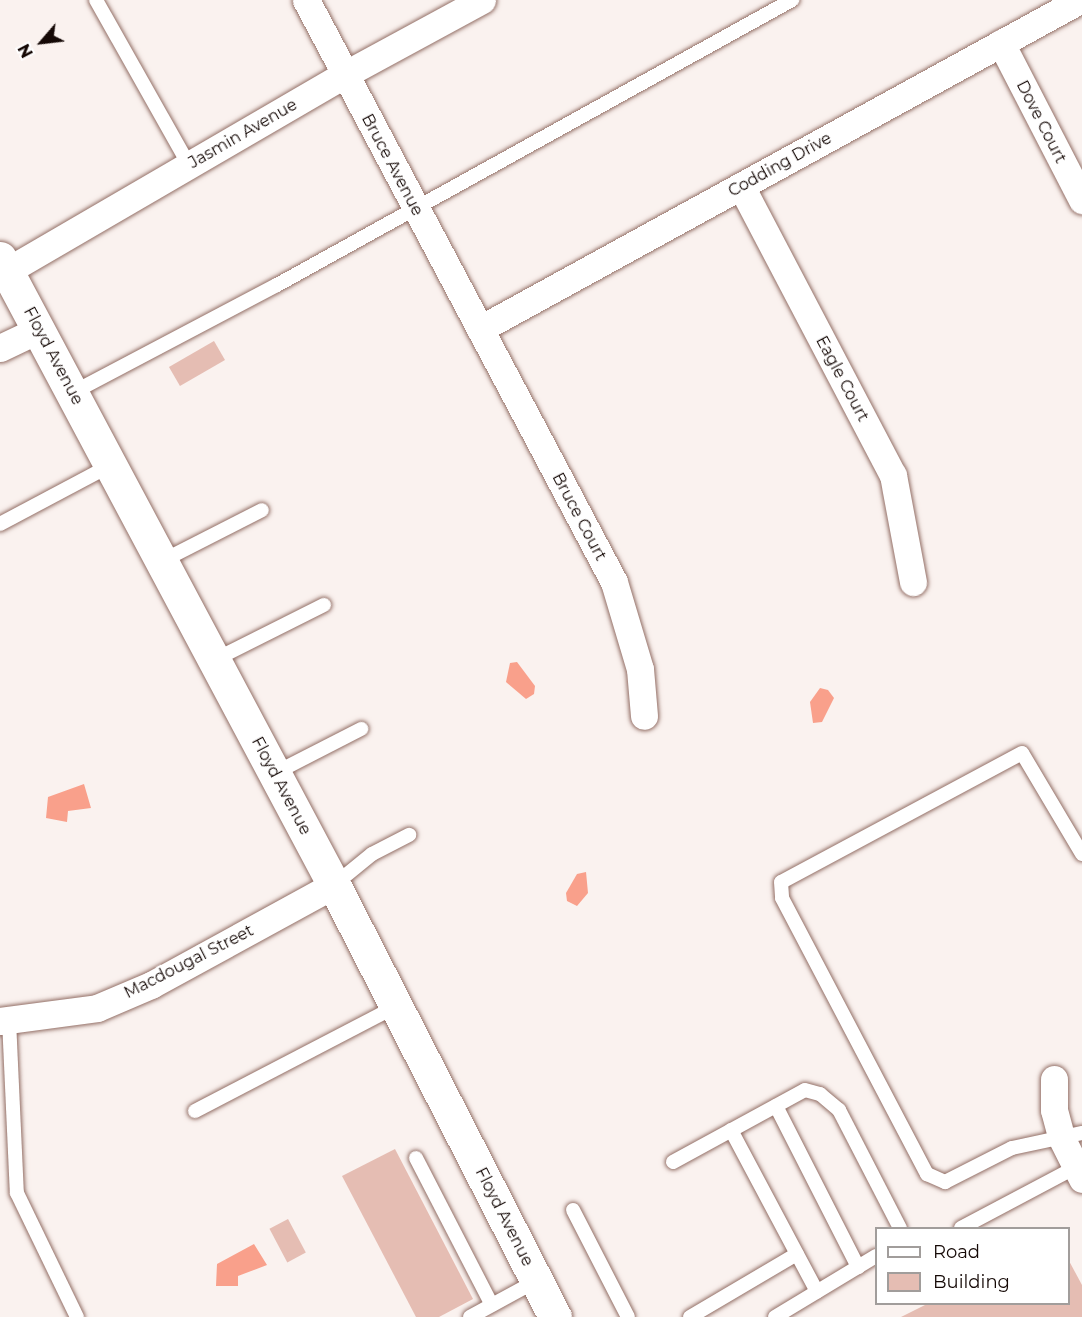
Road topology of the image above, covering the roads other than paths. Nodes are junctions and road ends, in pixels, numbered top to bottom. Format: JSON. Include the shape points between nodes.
{"nodes":[{"id":1,"x":96,"y":0,"type":"edge"},
{"id":2,"x":306,"y":0,"type":"edge"},
{"id":3,"x":482,"y":0,"type":"edge"},
{"id":4,"x":792,"y":0,"type":"edge"},
{"id":5,"x":1080,"y":0,"type":"edge"},
{"id":6,"x":1001,"y":43,"type":"junction"},
{"id":7,"x":344,"y":75,"type":"junction"},
{"id":8,"x":189,"y":165,"type":"junction"},
{"id":9,"x":741,"y":186,"type":"junction"},
{"id":10,"x":1082,"y":200,"type":"edge"},
{"id":11,"x":414,"y":206,"type":"junction"},
{"id":12,"x":4,"y":265,"type":"edge"},
{"id":13,"x":40,"y":329,"type":"junction"},
{"id":14,"x":480,"y":329,"type":"junction"},
{"id":15,"x":0,"y":348,"type":"edge"},
{"id":16,"x":72,"y":393,"type":"junction"},
{"id":17,"x":109,"y":466,"type":"junction"},
{"id":18,"x":261,"y":510,"type":"dead end"},
{"id":19,"x":0,"y":524,"type":"edge"},
{"id":20,"x":160,"y":562,"type":"junction"},
{"id":21,"x":913,"y":582,"type":"dead end"},
{"id":22,"x":324,"y":605,"type":"dead end"},
{"id":23,"x":212,"y":661,"type":"junction"},
{"id":24,"x":644,"y":716,"type":"dead end"},
{"id":25,"x":361,"y":729,"type":"dead end"},
{"id":26,"x":275,"y":774,"type":"junction"},
{"id":27,"x":409,"y":835,"type":"dead end"},
{"id":28,"x":1082,"y":854,"type":"edge"},
{"id":29,"x":334,"y":885,"type":"junction"},
{"id":30,"x":395,"y":1007,"type":"junction"},
{"id":31,"x":5,"y":1020,"type":"edge"},
{"id":32,"x":1054,"y":1079,"type":"dead end"},
{"id":33,"x":776,"y":1106,"type":"junction"},
{"id":34,"x":195,"y":1111,"type":"dead end"},
{"id":35,"x":731,"y":1130,"type":"junction"},
{"id":36,"x":1071,"y":1135,"type":"edge"},
{"id":37,"x":15,"y":1156,"type":"junction"},
{"id":38,"x":0,"y":1157,"type":"edge"},
{"id":39,"x":416,"y":1158,"type":"dead end"},
{"id":40,"x":673,"y":1162,"type":"dead end"},
{"id":41,"x":1079,"y":1173,"type":"edge"},
{"id":42,"x":573,"y":1209,"type":"dead end"},
{"id":43,"x":899,"y":1227,"type":"edge"},
{"id":44,"x":963,"y":1227,"type":"edge"},
{"id":45,"x":797,"y":1254,"type":"junction"},
{"id":46,"x":875,"y":1257,"type":"edge"},
{"id":47,"x":858,"y":1267,"type":"junction"},
{"id":48,"x":536,"y":1281,"type":"junction"},
{"id":49,"x":818,"y":1293,"type":"junction"},
{"id":50,"x":492,"y":1305,"type":"junction"},
{"id":51,"x":784,"y":1315,"type":"edge"},
{"id":52,"x":77,"y":1317,"type":"edge"},
{"id":53,"x":470,"y":1317,"type":"edge"},
{"id":54,"x":555,"y":1317,"type":"edge"},
{"id":55,"x":628,"y":1317,"type":"edge"},
{"id":56,"x":690,"y":1317,"type":"edge"}],
"edges":[{"from":1,"to":8,"type":"lane"},
{"from":2,"to":7,"type":"street","name":"Bruce Avenue"},
{"from":3,"to":7,"type":"street","name":"Jasmin Avenue"},
{"from":4,"to":11,"type":"lane"},
{"from":5,"to":6,"type":"street","name":"Codding Drive"},
{"from":6,"to":9,"type":"street","name":"Codding Drive"},
{"from":6,"to":10,"type":"street","name":"Dove Court"},
{"from":7,"to":8,"type":"street","name":"Jasmin Avenue"},
{"from":7,"to":11,"type":"street","name":"Bruce Avenue"},
{"from":8,"to":12,"type":"street","name":"Jasmin Avenue"},
{"from":9,"to":14,"type":"street","name":"Codding Drive"},
{"from":9,"to":21,"type":"street","name":"Eagle Court","via":[[893,475]]},
{"from":11,"to":14,"type":"street","name":"Bruce Avenue"},
{"from":11,"to":16,"type":"lane","via":[[277,285]]},
{"from":12,"to":13,"type":"street","name":"Floyd Avenue"},
{"from":13,"to":15,"type":"street"},
{"from":13,"to":16,"type":"street","name":"Floyd Avenue"},
{"from":14,"to":24,"type":"street","name":"Bruce Court","via":[[614,582],[638,658]]},
{"from":16,"to":17,"type":"street","name":"Floyd Avenue"},
{"from":17,"to":19,"type":"lane"},
{"from":17,"to":20,"type":"street","name":"Floyd Avenue"},
{"from":18,"to":20,"type":"lane"},
{"from":20,"to":23,"type":"street","name":"Floyd Avenue"},
{"from":22,"to":23,"type":"lane"},
{"from":23,"to":26,"type":"street","name":"Floyd Avenue"},
{"from":25,"to":26,"type":"lane"},
{"from":26,"to":29,"type":"street","name":"Floyd Avenue"},
{"from":27,"to":29,"type":"lane","via":[[372,854]]},
{"from":28,"to":36,"type":"lane","via":[[1022,753],[781,882],[782,898],[927,1174],[945,1182],[1012,1148]]},
{"from":29,"to":30,"type":"street","name":"Floyd Avenue"},
{"from":29,"to":31,"type":"street","name":"Macdougal Street","via":[[140,990],[97,1008]]},
{"from":30,"to":34,"type":"lane"},
{"from":30,"to":48,"type":"street","name":"Floyd Avenue"},
{"from":31,"to":37,"type":"lane"},
{"from":32,"to":36,"type":"street","via":[[1054,1110]]},
{"from":33,"to":35,"type":"lane"},
{"from":33,"to":43,"type":"lane","via":[[805,1090],[820,1094],[839,1110]]},
{"from":33,"to":47,"type":"lane"},
{"from":35,"to":40,"type":"lane"},
{"from":35,"to":45,"type":"lane"},
{"from":36,"to":41,"type":"street"},
{"from":37,"to":38,"type":"lane"},
{"from":37,"to":52,"type":"lane","via":[[17,1193]]},
{"from":39,"to":50,"type":"lane"},
{"from":41,"to":44,"type":"lane"},
{"from":42,"to":55,"type":"lane"},
{"from":45,"to":49,"type":"lane"},
{"from":45,"to":56,"type":"lane"},
{"from":46,"to":47,"type":"lane"},
{"from":47,"to":49,"type":"lane"},
{"from":48,"to":50,"type":"lane"},
{"from":48,"to":54,"type":"street","name":"Floyd Avenue"},
{"from":49,"to":51,"type":"lane"},
{"from":50,"to":53,"type":"lane"}]}
